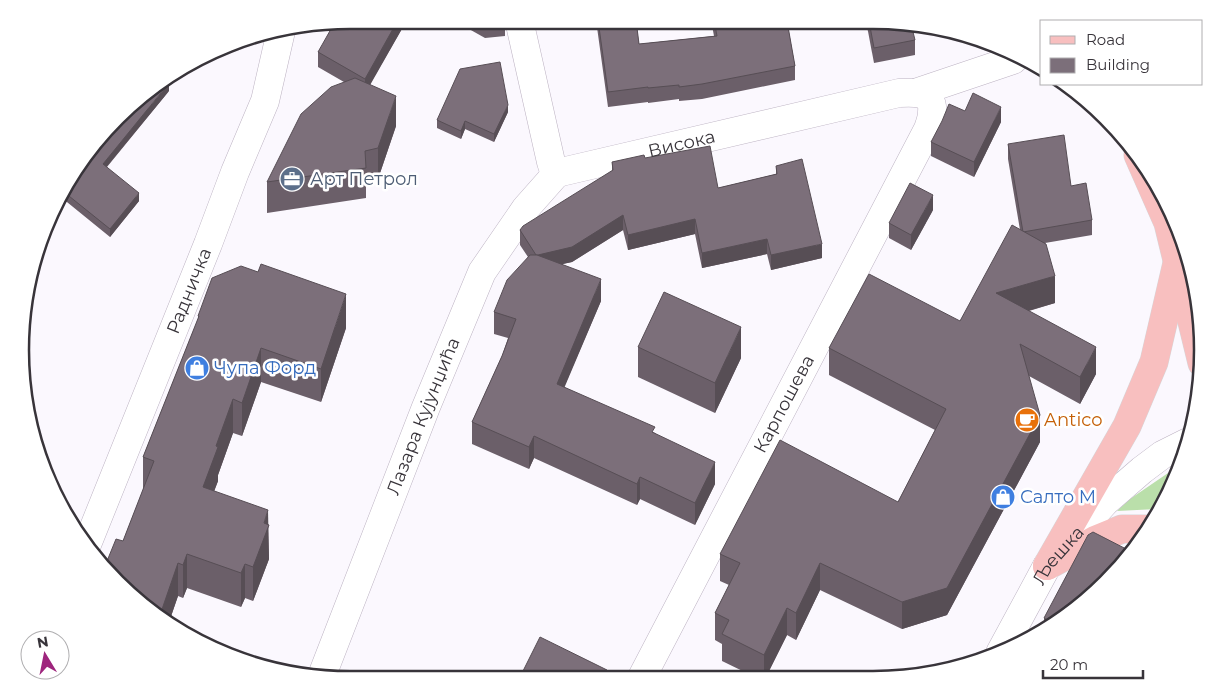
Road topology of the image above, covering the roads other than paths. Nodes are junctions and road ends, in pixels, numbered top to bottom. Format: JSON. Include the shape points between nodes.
{"nodes":[{"id":1,"x":522,"y":29,"type":"edge"},
{"id":2,"x":280,"y":37,"type":"edge"},
{"id":3,"x":1012,"y":60,"type":"dead end"},
{"id":4,"x":918,"y":92,"type":"junction"},
{"id":5,"x":557,"y":173,"type":"junction"},
{"id":6,"x":1170,"y":226,"type":"edge"},
{"id":7,"x":1177,"y":263,"type":"junction"},
{"id":8,"x":1194,"y":330,"type":"edge"},
{"id":9,"x":1179,"y":447,"type":"edge"},
{"id":10,"x":1139,"y":529,"type":"edge"},
{"id":11,"x":90,"y":538,"type":"edge"},
{"id":12,"x":1047,"y":566,"type":"junction"},
{"id":13,"x":1006,"y":642,"type":"edge"},
{"id":14,"x":324,"y":671,"type":"edge"},
{"id":15,"x":645,"y":671,"type":"edge"}],
"edges":[{"from":1,"to":5,"type":"street","via":[[551,162]]},
{"from":2,"to":11,"type":"street","name":"Радничка","via":[[265,101]]},
{"from":3,"to":4,"type":"street","name":"Висока"},
{"from":4,"to":5,"type":"street","name":"Висока","via":[[899,93]]},
{"from":4,"to":15,"type":"street","name":"Карпошева","via":[[924,94],[932,106],[928,128]]},
{"from":5,"to":14,"type":"street","name":"Лазара Кујунџића","via":[[526,208],[482,272]]},
{"from":6,"to":7,"type":"main road"},
{"from":7,"to":8,"type":"main road"},
{"from":7,"to":12,"type":"main road","via":[[1154,362],[1127,426]]},
{"from":9,"to":12,"type":"street","name":"Љешка","via":[[1142,470],[1105,502]]},
{"from":10,"to":12,"type":"main road","via":[[1122,529]]},
{"from":12,"to":13,"type":"street","name":"Љешка"}]}
